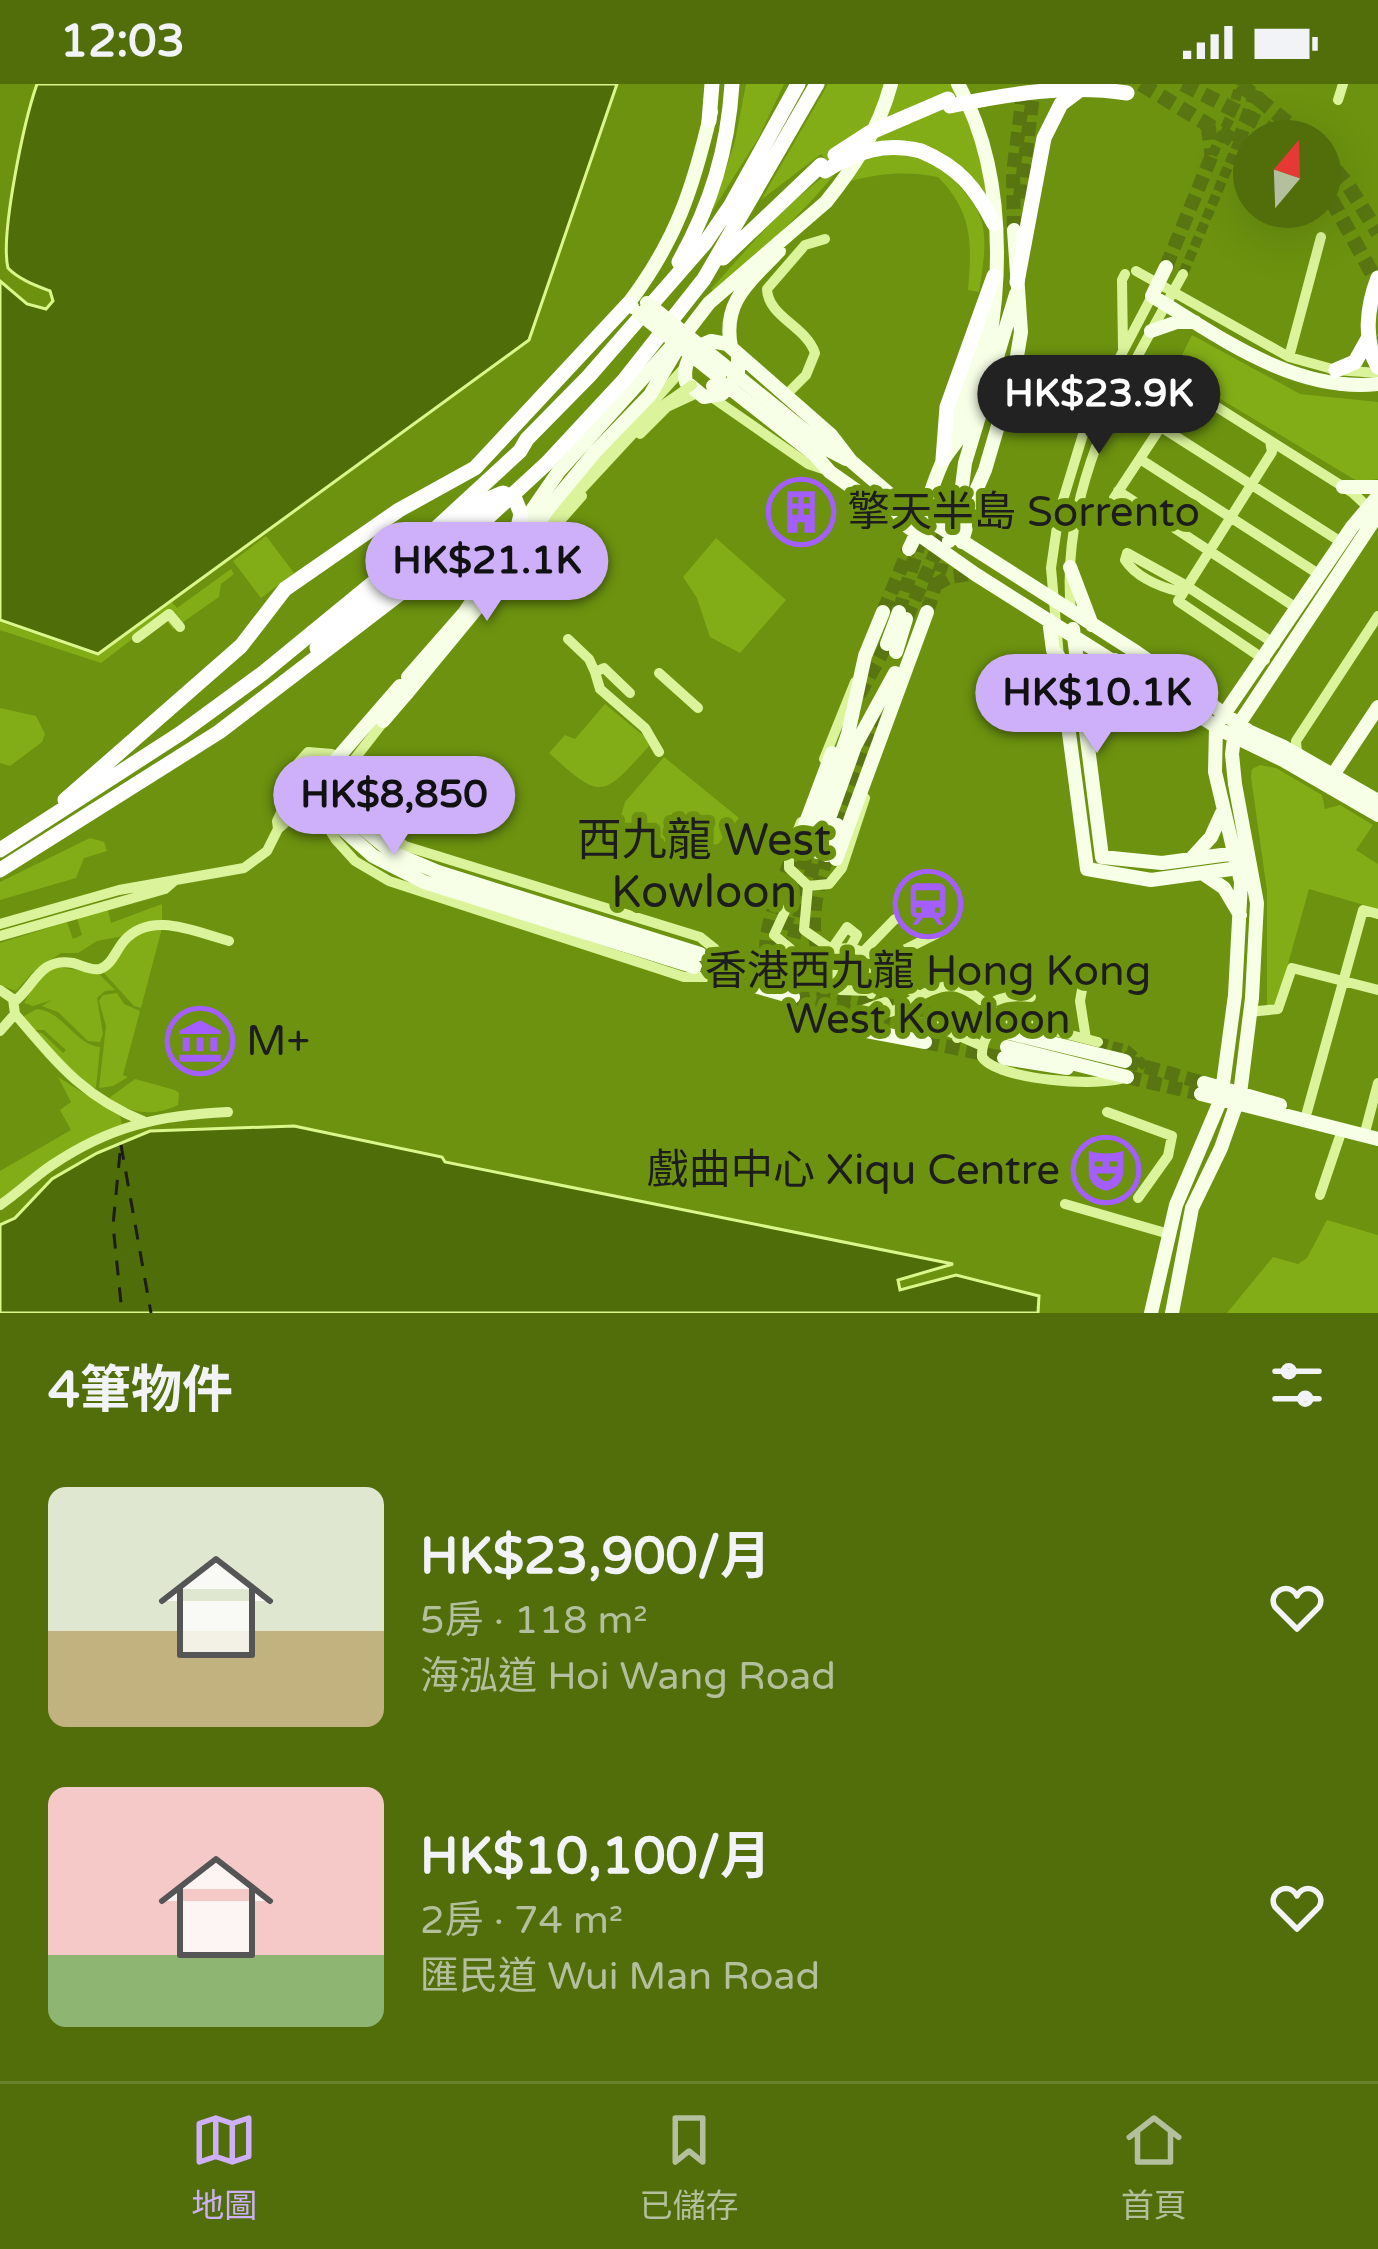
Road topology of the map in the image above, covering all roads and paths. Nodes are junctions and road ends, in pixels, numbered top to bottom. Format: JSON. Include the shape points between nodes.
{"nodes":[{"id":1,"x":715,"y":84,"type":"edge"},
{"id":2,"x":736,"y":84,"type":"edge"},
{"id":3,"x":798,"y":84,"type":"edge"},
{"id":4,"x":817,"y":84,"type":"edge"},
{"id":5,"x":891,"y":84,"type":"edge"},
{"id":6,"x":958,"y":84,"type":"edge"},
{"id":7,"x":1000,"y":84,"type":"edge"},
{"id":8,"x":1087,"y":84,"type":"edge"},
{"id":9,"x":1343,"y":84,"type":"edge"},
{"id":10,"x":1127,"y":93,"type":"dead end"},
{"id":11,"x":1338,"y":100,"type":"dead end"},
{"id":12,"x":906,"y":116,"type":"junction"},
{"id":13,"x":709,"y":122,"type":"joint"},
{"id":14,"x":823,"y":168,"type":"junction"},
{"id":15,"x":826,"y":202,"type":"junction"},
{"id":16,"x":994,"y":224,"type":"junction"},
{"id":17,"x":1014,"y":230,"type":"tunnel mouth"},
{"id":18,"x":1321,"y":237,"type":"dead end"},
{"id":19,"x":825,"y":239,"type":"dead end"},
{"id":20,"x":713,"y":266,"type":"junction"},
{"id":21,"x":1166,"y":267,"type":"tunnel mouth"},
{"id":22,"x":1183,"y":274,"type":"tunnel mouth"},
{"id":23,"x":994,"y":276,"type":"junction"},
{"id":24,"x":1378,"y":278,"type":"edge"},
{"id":25,"x":1016,"y":288,"type":"junction"},
{"id":26,"x":662,"y":290,"type":"junction"},
{"id":27,"x":1163,"y":294,"type":"junction"},
{"id":28,"x":632,"y":299,"type":"junction"},
{"id":29,"x":1196,"y":322,"type":"junction"},
{"id":30,"x":1146,"y":326,"type":"junction"},
{"id":31,"x":1369,"y":337,"type":"junction"},
{"id":32,"x":687,"y":348,"type":"junction"},
{"id":33,"x":1123,"y":349,"type":"junction"},
{"id":34,"x":735,"y":352,"type":"junction"},
{"id":35,"x":1290,"y":365,"type":"junction"},
{"id":36,"x":1336,"y":370,"type":"junction"},
{"id":37,"x":1378,"y":370,"type":"edge"},
{"id":38,"x":1378,"y":384,"type":"edge"},
{"id":39,"x":694,"y":389,"type":"junction"},
{"id":40,"x":731,"y":389,"type":"junction"},
{"id":41,"x":713,"y":398,"type":"junction"},
{"id":42,"x":778,"y":408,"type":"junction"},
{"id":43,"x":1161,"y":427,"type":"junction"},
{"id":44,"x":952,"y":432,"type":"dead end"},
{"id":45,"x":1275,"y":448,"type":"junction"},
{"id":46,"x":943,"y":459,"type":"junction"},
{"id":47,"x":1140,"y":459,"type":"junction"},
{"id":48,"x":974,"y":463,"type":"dead end"},
{"id":49,"x":830,"y":472,"type":"junction"},
{"id":50,"x":1251,"y":484,"type":"junction"},
{"id":51,"x":1343,"y":488,"type":"joint"},
{"id":52,"x":975,"y":493,"type":"junction"},
{"id":53,"x":1376,"y":506,"type":"edge"},
{"id":54,"x":959,"y":510,"type":"junction"},
{"id":55,"x":1230,"y":517,"type":"junction"},
{"id":56,"x":925,"y":518,"type":"junction"},
{"id":57,"x":913,"y":532,"type":"junction"},
{"id":58,"x":442,"y":533,"type":"junction"},
{"id":59,"x":957,"y":539,"type":"junction"},
{"id":60,"x":526,"y":542,"type":"junction"},
{"id":61,"x":1341,"y":542,"type":"junction"},
{"id":62,"x":906,"y":549,"type":"tunnel mouth"},
{"id":63,"x":1208,"y":550,"type":"junction"},
{"id":64,"x":943,"y":558,"type":"junction"},
{"id":65,"x":512,"y":566,"type":"junction"},
{"id":66,"x":1070,"y":567,"type":"junction"},
{"id":67,"x":1320,"y":575,"type":"junction"},
{"id":68,"x":1183,"y":588,"type":"junction"},
{"id":69,"x":1053,"y":600,"type":"junction"},
{"id":70,"x":1298,"y":609,"type":"junction"},
{"id":71,"x":1071,"y":611,"type":"junction"},
{"id":72,"x":927,"y":612,"type":"tunnel mouth"},
{"id":73,"x":1378,"y":616,"type":"edge"},
{"id":74,"x":1052,"y":621,"type":"junction"},
{"id":75,"x":1092,"y":625,"type":"junction"},
{"id":76,"x":180,"y":627,"type":"dead end"},
{"id":77,"x":1073,"y":635,"type":"junction"},
{"id":78,"x":136,"y":638,"type":"dead end"},
{"id":79,"x":568,"y":639,"type":"dead end"},
{"id":80,"x":1275,"y":644,"type":"junction"},
{"id":81,"x":902,"y":651,"type":"junction"},
{"id":82,"x":865,"y":656,"type":"junction"},
{"id":83,"x":1264,"y":660,"type":"junction"},
{"id":84,"x":1115,"y":661,"type":"junction"},
{"id":85,"x":305,"y":665,"type":"junction"},
{"id":86,"x":595,"y":671,"type":"junction"},
{"id":87,"x":658,"y":673,"type":"dead end"},
{"id":88,"x":895,"y":673,"type":"dead end"},
{"id":89,"x":1079,"y":678,"type":"junction"},
{"id":90,"x":630,"y":693,"type":"dead end"},
{"id":91,"x":1378,"y":706,"type":"edge"},
{"id":92,"x":698,"y":708,"type":"dead end"},
{"id":93,"x":1224,"y":711,"type":"junction"},
{"id":94,"x":1216,"y":726,"type":"junction"},
{"id":95,"x":1236,"y":730,"type":"junction"},
{"id":96,"x":841,"y":731,"type":"dead end"},
{"id":97,"x":1261,"y":751,"type":"junction"},
{"id":98,"x":328,"y":752,"type":"junction"},
{"id":99,"x":659,"y":752,"type":"dead end"},
{"id":100,"x":1298,"y":754,"type":"junction"},
{"id":101,"x":1233,"y":767,"type":"junction"},
{"id":102,"x":1333,"y":775,"type":"junction"},
{"id":103,"x":292,"y":788,"type":"junction"},
{"id":104,"x":327,"y":788,"type":"junction"},
{"id":105,"x":1378,"y":801,"type":"edge"},
{"id":106,"x":1222,"y":813,"type":"junction"},
{"id":107,"x":1378,"y":815,"type":"edge"},
{"id":108,"x":41,"y":823,"type":"junction"},
{"id":109,"x":837,"y":826,"type":"tunnel mouth"},
{"id":110,"x":278,"y":830,"type":"junction"},
{"id":111,"x":802,"y":833,"type":"tunnel mouth"},
{"id":112,"x":0,"y":850,"type":"edge"},
{"id":113,"x":822,"y":854,"type":"junction"},
{"id":114,"x":390,"y":858,"type":"junction"},
{"id":115,"x":1191,"y":859,"type":"junction"},
{"id":116,"x":1243,"y":860,"type":"junction"},
{"id":117,"x":0,"y":870,"type":"edge"},
{"id":118,"x":1205,"y":875,"type":"junction"},
{"id":119,"x":500,"y":878,"type":"junction"},
{"id":120,"x":173,"y":882,"type":"junction"},
{"id":121,"x":808,"y":886,"type":"junction"},
{"id":122,"x":512,"y":894,"type":"junction"},
{"id":123,"x":785,"y":910,"type":"dead end"},
{"id":124,"x":531,"y":914,"type":"junction"},
{"id":125,"x":1378,"y":914,"type":"edge"},
{"id":126,"x":496,"y":915,"type":"junction"},
{"id":127,"x":1240,"y":915,"type":"junction"},
{"id":128,"x":0,"y":923,"type":"edge"},
{"id":129,"x":0,"y":936,"type":"edge"},
{"id":130,"x":229,"y":941,"type":"dead end"},
{"id":131,"x":831,"y":949,"type":"junction"},
{"id":132,"x":863,"y":952,"type":"junction"},
{"id":133,"x":782,"y":959,"type":"tunnel mouth"},
{"id":134,"x":890,"y":965,"type":"junction"},
{"id":135,"x":817,"y":970,"type":"junction"},
{"id":136,"x":751,"y":978,"type":"dead end"},
{"id":137,"x":831,"y":982,"type":"junction"},
{"id":138,"x":1343,"y":982,"type":"junction"},
{"id":139,"x":902,"y":984,"type":"junction"},
{"id":140,"x":1083,"y":984,"type":"dead end"},
{"id":141,"x":0,"y":990,"type":"edge"},
{"id":142,"x":1378,"y":990,"type":"edge"},
{"id":143,"x":870,"y":991,"type":"junction"},
{"id":144,"x":919,"y":996,"type":"junction"},
{"id":145,"x":1031,"y":997,"type":"dead end"},
{"id":146,"x":989,"y":1003,"type":"junction"},
{"id":147,"x":879,"y":1004,"type":"junction"},
{"id":148,"x":15,"y":1007,"type":"junction"},
{"id":149,"x":898,"y":1009,"type":"junction"},
{"id":150,"x":860,"y":1011,"type":"tunnel mouth"},
{"id":151,"x":1249,"y":1012,"type":"junction"},
{"id":152,"x":856,"y":1029,"type":"tunnel mouth"},
{"id":153,"x":0,"y":1031,"type":"edge"},
{"id":154,"x":957,"y":1038,"type":"junction"},
{"id":155,"x":1006,"y":1039,"type":"junction"},
{"id":156,"x":925,"y":1042,"type":"tunnel mouth"},
{"id":157,"x":982,"y":1046,"type":"junction"},
{"id":158,"x":1126,"y":1069,"type":"junction"},
{"id":159,"x":1378,"y":1083,"type":"edge"},
{"id":160,"x":1202,"y":1088,"type":"tunnel mouth"},
{"id":161,"x":1222,"y":1094,"type":"junction"},
{"id":162,"x":1239,"y":1099,"type":"junction"},
{"id":163,"x":228,"y":1112,"type":"dead end"},
{"id":164,"x":1107,"y":1112,"type":"dead end"},
{"id":165,"x":1307,"y":1112,"type":"junction"},
{"id":166,"x":145,"y":1122,"type":"junction"},
{"id":167,"x":1342,"y":1130,"type":"junction"},
{"id":168,"x":1371,"y":1133,"type":"edge"},
{"id":169,"x":1320,"y":1195,"type":"dead end"},
{"id":170,"x":1138,"y":1198,"type":"dead end"},
{"id":171,"x":0,"y":1204,"type":"edge"},
{"id":172,"x":1066,"y":1204,"type":"dead end"},
{"id":173,"x":1169,"y":1234,"type":"junction"},
{"id":174,"x":1156,"y":1313,"type":"edge"},
{"id":175,"x":1172,"y":1313,"type":"edge"}],
"edges":[{"from":1,"to":13,"type":"highway"},
{"from":2,"to":26,"type":"highway","via":[[703,216]]},
{"from":3,"to":26,"type":"highway","via":[[723,217]]},
{"from":4,"to":20,"type":"highway"},
{"from":5,"to":15,"type":"main road","via":[[868,143]]},
{"from":6,"to":16,"type":"main road","via":[[990,164]]},
{"from":7,"to":12,"type":"highway","bridge":true},
{"from":8,"to":25,"type":"highway","via":[[1051,118]]},
{"from":9,"to":11,"type":"street"},
{"from":10,"to":12,"type":"highway","bridge":true,"via":[[1031,90]]},
{"from":12,"to":14,"type":"highway","bridge":true},
{"from":13,"to":28,"type":"main road","via":[[688,203]]},
{"from":14,"to":16,"type":"highway","bridge":true,"via":[[872,149],[921,152],[959,171]]},
{"from":14,"to":20,"type":"highway"},
{"from":15,"to":34,"type":"main road","via":[[733,305],[727,321]]},
{"from":15,"to":65,"type":"main road","bridge":true,"via":[[709,303],[656,387],[556,498]]},
{"from":16,"to":23,"type":"main road"},
{"from":17,"to":25,"type":"main road"},
{"from":18,"to":35,"type":"street"},
{"from":19,"to":42,"type":"street","via":[[805,245],[767,289],[770,305],[805,334],[814,353]]},
{"from":20,"to":85,"type":"highway","via":[[547,463],[432,569]]},
{"from":21,"to":27,"type":"main road"},
{"from":22,"to":27,"type":"street"},
{"from":23,"to":44,"type":"main road"},
{"from":23,"to":46,"type":"highway","via":[[947,407]]},
{"from":23,"to":46,"type":"main road","via":[[997,315],[978,391],[964,433]]},
{"from":24,"to":31,"type":"highway"},
{"from":25,"to":48,"type":"main road","via":[[999,388]]},
{"from":25,"to":52,"type":"main road","via":[[1015,368]]},
{"from":25,"to":54,"type":"main road"},
{"from":26,"to":58,"type":"highway"},
{"from":27,"to":29,"type":"main road"},
{"from":27,"to":30,"type":"street"},
{"from":27,"to":30,"type":"street"},
{"from":27,"to":33,"type":"street","via":[[1130,273]]},
{"from":27,"to":35,"type":"street"},
{"from":28,"to":32,"type":"main road","bridge":true},
{"from":28,"to":108,"type":"highway","via":[[476,468],[285,589],[241,646]]},
{"from":29,"to":30,"type":"main road"},
{"from":29,"to":35,"type":"main road"},
{"from":30,"to":33,"type":"street"},
{"from":30,"to":66,"type":"street","via":[[1096,445]]},
{"from":31,"to":36,"type":"highway","via":[[1355,362]]},
{"from":31,"to":37,"type":"highway"},
{"from":32,"to":34,"type":"main road","via":[[691,355],[706,342],[723,342]]},
{"from":32,"to":39,"type":"main road","via":[[686,382]]},
{"from":32,"to":40,"type":"main road","bridge":true},
{"from":32,"to":42,"type":"main road","bridge":true},
{"from":32,"to":60,"type":"street"},
{"from":32,"to":60,"type":"main road","bridge":true,"via":[[567,461]]},
{"from":33,"to":69,"type":"street","via":[[1067,480],[1052,547]]},
{"from":34,"to":41,"type":"main road","via":[[735,381]]},
{"from":34,"to":42,"type":"main road"},
{"from":35,"to":36,"type":"street"},
{"from":35,"to":38,"type":"main road","via":[[1329,383]]},
{"from":36,"to":37,"type":"street"},
{"from":39,"to":40,"type":"main road","bridge":true},
{"from":39,"to":41,"type":"main road"},
{"from":39,"to":60,"type":"street"},
{"from":39,"to":65,"type":"street","bridge":true,"via":[[652,412]]},
{"from":40,"to":42,"type":"main road"},
{"from":41,"to":49,"type":"street"},
{"from":42,"to":49,"type":"main road"},
{"from":42,"to":56,"type":"main road"},
{"from":43,"to":45,"type":"street","via":[[1190,390]]},
{"from":43,"to":47,"type":"street"},
{"from":43,"to":50,"type":"street"},
{"from":45,"to":50,"type":"street"},
{"from":45,"to":51,"type":"street"},
{"from":46,"to":56,"type":"main road"},
{"from":47,"to":55,"type":"street"},
{"from":47,"to":63,"type":"street","via":[[1116,495]]},
{"from":49,"to":57,"type":"main road"},
{"from":50,"to":55,"type":"street"},
{"from":50,"to":61,"type":"street"},
{"from":51,"to":53,"type":"main road"},
{"from":52,"to":54,"type":"main road"},
{"from":52,"to":59,"type":"main road"},
{"from":53,"to":61,"type":"main road"},
{"from":53,"to":95,"type":"main road"},
{"from":54,"to":59,"type":"main road"},
{"from":55,"to":63,"type":"street"},
{"from":55,"to":67,"type":"street"},
{"from":56,"to":57,"type":"main road"},
{"from":56,"to":59,"type":"main road"},
{"from":57,"to":62,"type":"main road"},
{"from":57,"to":64,"type":"main road"},
{"from":58,"to":60,"type":"highway","bridge":true,"via":[[503,493],[520,508]]},
{"from":58,"to":85,"type":"highway"},
{"from":58,"to":108,"type":"highway","via":[[247,685]]},
{"from":59,"to":64,"type":"main road"},
{"from":59,"to":69,"type":"main road"},
{"from":60,"to":65,"type":"street"},
{"from":60,"to":104,"type":"main road","bridge":true,"via":[[334,763]]},
{"from":61,"to":67,"type":"main road"},
{"from":63,"to":68,"type":"street"},
{"from":63,"to":70,"type":"street"},
{"from":64,"to":74,"type":"main road"},
{"from":65,"to":98,"type":"street","via":[[353,738]]},
{"from":65,"to":104,"type":"main road","bridge":true},
{"from":66,"to":71,"type":"street"},
{"from":66,"to":75,"type":"main road"},
{"from":67,"to":70,"type":"main road"},
{"from":68,"to":68,"type":"street","via":[[1150,581],[1125,555],[1129,553]]},
{"from":68,"to":80,"type":"street"},
{"from":68,"to":83,"type":"street","via":[[1180,606]]},
{"from":69,"to":71,"type":"main road"},
{"from":69,"to":74,"type":"street"},
{"from":70,"to":80,"type":"main road"},
{"from":71,"to":75,"type":"main road"},
{"from":71,"to":77,"type":"main road"},
{"from":72,"to":81,"type":"main road"},
{"from":73,"to":100,"type":"street","via":[[1296,741]]},
{"from":74,"to":77,"type":"main road"},
{"from":74,"to":118,"type":"main road","via":[[1087,869],[1151,880]]},
{"from":75,"to":93,"type":"main road"},
{"from":76,"to":78,"type":"street","via":[[169,614]]},
{"from":77,"to":84,"type":"main road"},
{"from":77,"to":89,"type":"main road"},
{"from":79,"to":86,"type":"street","bridge":true},
{"from":80,"to":83,"type":"main road"},
{"from":81,"to":82,"type":"main road","via":[[896,614]]},
{"from":81,"to":113,"type":"main road"},
{"from":81,"to":121,"type":"street","via":[[908,680],[842,868],[829,884]]},
{"from":82,"to":113,"type":"main road"},
{"from":82,"to":121,"type":"street","via":[[789,854],[792,875]]},
{"from":83,"to":93,"type":"main road"},
{"from":84,"to":89,"type":"main road"},
{"from":84,"to":94,"type":"main road"},
{"from":85,"to":117,"type":"highway","via":[[193,750]]},
{"from":86,"to":90,"type":"street","bridge":true,"via":[[604,668]]},
{"from":86,"to":99,"type":"street","bridge":true,"via":[[600,689],[645,728]]},
{"from":87,"to":92,"type":"street"},
{"from":88,"to":113,"type":"main road","via":[[855,746]]},
{"from":89,"to":115,"type":"main road","via":[[1102,857]]},
{"from":91,"to":102,"type":"main road"},
{"from":93,"to":94,"type":"main road"},
{"from":93,"to":95,"type":"main road"},
{"from":94,"to":95,"type":"main road"},
{"from":94,"to":106,"type":"main road"},
{"from":95,"to":97,"type":"main road"},
{"from":95,"to":100,"type":"main road"},
{"from":95,"to":101,"type":"main road"},
{"from":96,"to":111,"type":"main road"},
{"from":97,"to":101,"type":"main road"},
{"from":97,"to":107,"type":"main road"},
{"from":98,"to":103,"type":"street","via":[[301,757]]},
{"from":98,"to":104,"type":"street","via":[[339,759]]},
{"from":100,"to":102,"type":"main road"},
{"from":101,"to":116,"type":"main road"},
{"from":102,"to":105,"type":"main road"},
{"from":103,"to":104,"type":"street"},
{"from":103,"to":110,"type":"street"},
{"from":104,"to":110,"type":"street"},
{"from":104,"to":114,"type":"main road","bridge":true},
{"from":104,"to":119,"type":"street","via":[[405,846]]},
{"from":104,"to":126,"type":"street","via":[[336,840],[372,872]]},
{"from":106,"to":115,"type":"main road"},
{"from":106,"to":116,"type":"main road"},
{"from":108,"to":112,"type":"highway"},
{"from":109,"to":113,"type":"main road"},
{"from":110,"to":120,"type":"street","via":[[244,868]]},
{"from":114,"to":122,"type":"main road"},
{"from":114,"to":124,"type":"main road","via":[[441,888]]},
{"from":115,"to":116,"type":"main road"},
{"from":116,"to":118,"type":"main road"},
{"from":116,"to":127,"type":"main road"},
{"from":116,"to":151,"type":"main road","via":[[1257,902]]},
{"from":118,"to":127,"type":"main road","via":[[1224,887]]},
{"from":119,"to":122,"type":"main road"},
{"from":119,"to":126,"type":"street","via":[[700,937],[718,960],[706,977],[692,979]]},
{"from":120,"to":128,"type":"street"},
{"from":120,"to":129,"type":"street"},
{"from":121,"to":131,"type":"street","via":[[804,930]]},
{"from":122,"to":124,"type":"main road","via":[[698,961]]},
{"from":123,"to":135,"type":"street","via":[[774,935]]},
{"from":124,"to":126,"type":"main road"},
{"from":125,"to":138,"type":"street","via":[[1364,910]]},
{"from":127,"to":161,"type":"main road"},
{"from":130,"to":148,"type":"street","via":[[162,924],[135,931],[103,968],[68,963],[36,974]]},
{"from":131,"to":132,"type":"street"},
{"from":131,"to":132,"type":"street","via":[[847,927]]},
{"from":131,"to":135,"type":"street"},
{"from":132,"to":134,"type":"street"},
{"from":132,"to":134,"type":"street","via":[[894,920],[943,892],[951,912],[936,934]]},
{"from":132,"to":137,"type":"street"},
{"from":132,"to":143,"type":"street"},
{"from":133,"to":136,"type":"main road","via":[[783,986]]},
{"from":134,"to":139,"type":"street"},
{"from":135,"to":137,"type":"street"},
{"from":137,"to":143,"type":"street"},
{"from":138,"to":142,"type":"street"},
{"from":138,"to":151,"type":"street","via":[[1292,968],[1278,1009]]},
{"from":138,"to":165,"type":"street"},
{"from":139,"to":143,"type":"street"},
{"from":139,"to":144,"type":"street"},
{"from":139,"to":147,"type":"street"},
{"from":140,"to":155,"type":"street","via":[[1092,1040],[1018,1020]]},
{"from":141,"to":148,"type":"street"},
{"from":143,"to":147,"type":"street"},
{"from":144,"to":146,"type":"street","via":[[933,987],[968,989]]},
{"from":144,"to":149,"type":"street"},
{"from":145,"to":146,"type":"street","via":[[1006,994]]},
{"from":146,"to":154,"type":"street"},
{"from":146,"to":155,"type":"street"},
{"from":147,"to":149,"type":"street"},
{"from":147,"to":150,"type":"street"},
{"from":148,"to":153,"type":"street"},
{"from":148,"to":166,"type":"street","via":[[82,1089]]},
{"from":149,"to":154,"type":"street"},
{"from":151,"to":162,"type":"main road"},
{"from":152,"to":156,"type":"main road"},
{"from":154,"to":157,"type":"street"},
{"from":155,"to":157,"type":"street"},
{"from":155,"to":158,"type":"main road"},
{"from":155,"to":158,"type":"main road","via":[[1084,1069]]},
{"from":157,"to":158,"type":"street","via":[[985,1064],[999,1070],[1102,1084]]},
{"from":159,"to":168,"type":"street"},
{"from":160,"to":161,"type":"main road"},
{"from":161,"to":162,"type":"main road"},
{"from":161,"to":173,"type":"main road"},
{"from":162,"to":165,"type":"main road"},
{"from":162,"to":167,"type":"main road"},
{"from":162,"to":175,"type":"main road","via":[[1192,1208]]},
{"from":163,"to":166,"type":"street"},
{"from":164,"to":170,"type":"street","via":[[1172,1136],[1168,1156]]},
{"from":165,"to":168,"type":"main road"},
{"from":166,"to":171,"type":"street","via":[[64,1157]]},
{"from":167,"to":168,"type":"main road"},
{"from":167,"to":169,"type":"street"},
{"from":172,"to":173,"type":"street"},
{"from":173,"to":174,"type":"main road"}]}
